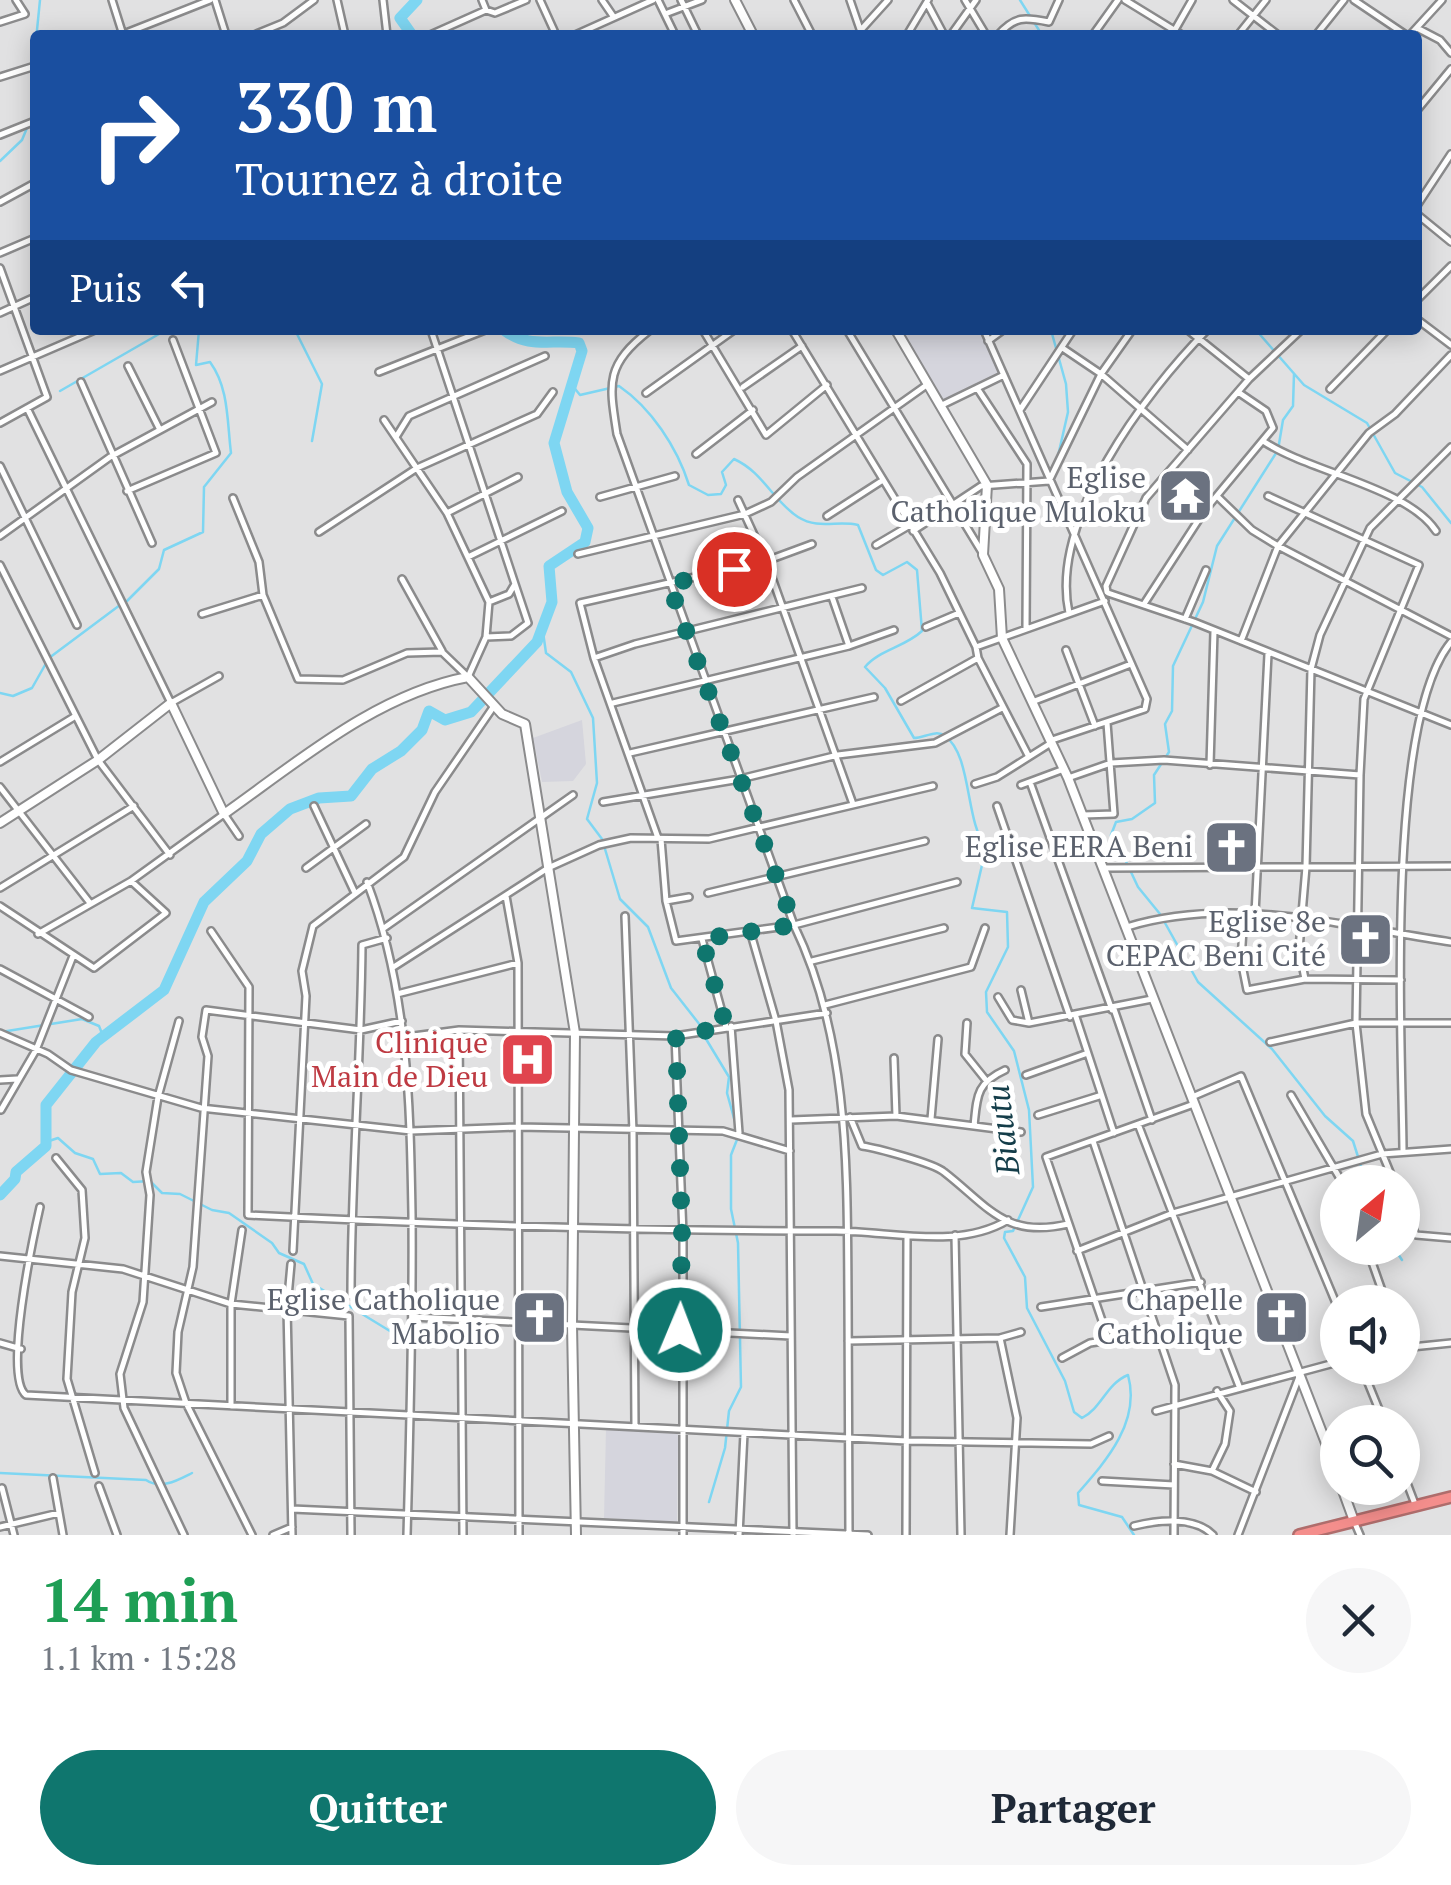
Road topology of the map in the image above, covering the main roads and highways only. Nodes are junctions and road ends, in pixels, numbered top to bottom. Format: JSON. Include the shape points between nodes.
{"nodes":[{"id":1,"x":1451,"y":1497,"type":"edge"},
{"id":2,"x":1300,"y":1535,"type":"edge"}],
"edges":[{"from":1,"to":2,"type":"highway"}]}
